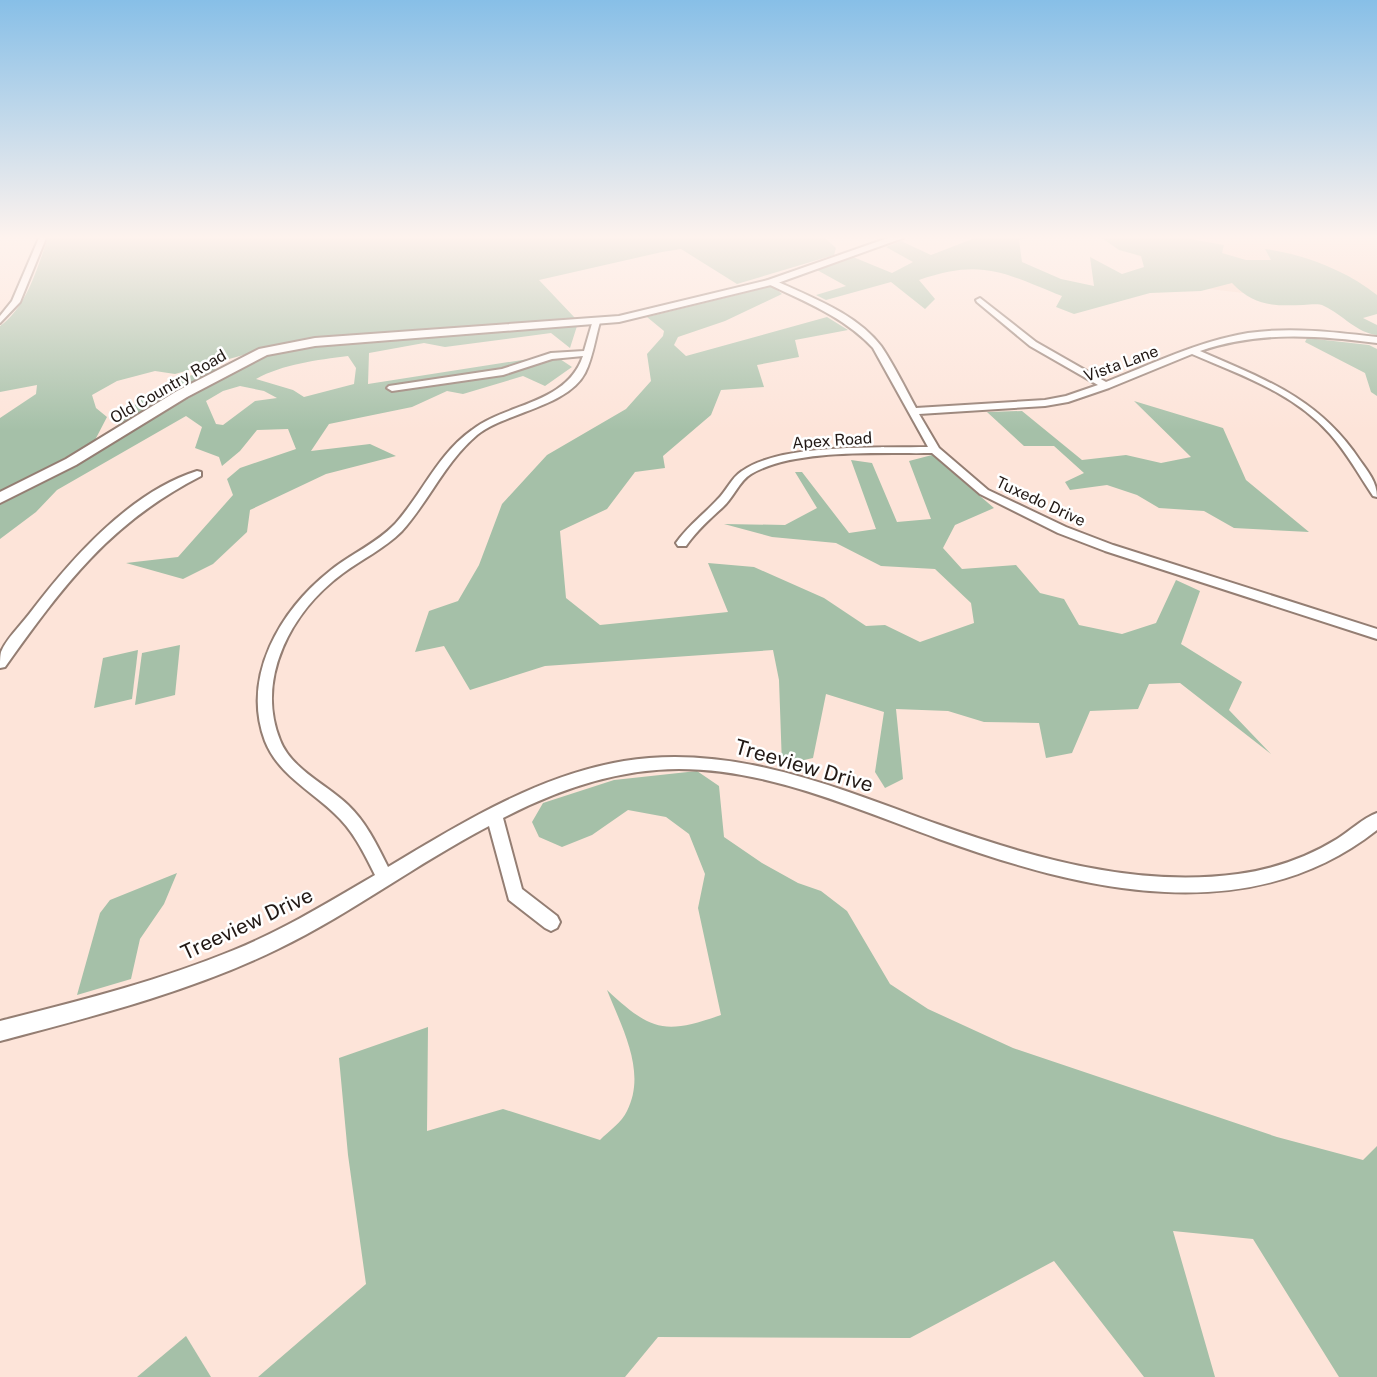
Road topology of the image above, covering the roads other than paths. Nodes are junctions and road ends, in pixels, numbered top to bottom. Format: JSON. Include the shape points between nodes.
{"nodes":[{"id":1,"x":16,"y":302,"type":"edge"},
{"id":2,"x":690,"y":302,"type":"edge"},
{"id":3,"x":812,"y":302,"type":"edge"},
{"id":4,"x":983,"y":302,"type":"edge"},
{"id":5,"x":0,"y":321,"type":"edge"},
{"id":6,"x":596,"y":321,"type":"junction"},
{"id":7,"x":1377,"y":340,"type":"edge"},
{"id":8,"x":1194,"y":352,"type":"junction"},
{"id":9,"x":587,"y":353,"type":"junction"},
{"id":10,"x":1106,"y":386,"type":"junction"},
{"id":11,"x":392,"y":388,"type":"dead end"},
{"id":12,"x":915,"y":411,"type":"junction"},
{"id":13,"x":934,"y":450,"type":"junction"},
{"id":14,"x":197,"y":474,"type":"dead end"},
{"id":15,"x":1377,"y":494,"type":"edge"},
{"id":16,"x":0,"y":498,"type":"edge"},
{"id":17,"x":682,"y":543,"type":"dead end"},
{"id":18,"x":1377,"y":634,"type":"edge"},
{"id":19,"x":0,"y":663,"type":"edge"},
{"id":20,"x":494,"y":815,"type":"junction"},
{"id":21,"x":1377,"y":820,"type":"edge"},
{"id":22,"x":386,"y":879,"type":"junction"},
{"id":23,"x":551,"y":922,"type":"dead end"},
{"id":24,"x":0,"y":1031,"type":"edge"}],
"edges":[{"from":1,"to":5,"type":"street"},
{"from":2,"to":6,"type":"main road","name":"Old Country Road"},
{"from":3,"to":12,"type":"street","name":"Tuxedo Drive","via":[[869,336]]},
{"from":4,"to":10,"type":"street","via":[[1033,344]]},
{"from":6,"to":9,"type":"street"},
{"from":6,"to":16,"type":"main road","name":"Old Country Road","via":[[315,342],[263,352]]},
{"from":7,"to":8,"type":"street","name":"Vista Lane","via":[[1252,335]]},
{"from":8,"to":10,"type":"street","name":"Vista Lane"},
{"from":8,"to":15,"type":"street","via":[[1309,408],[1347,447]]},
{"from":9,"to":11,"type":"street","via":[[551,356],[503,372]]},
{"from":9,"to":22,"type":"street","via":[[578,377],[564,389],[499,418],[462,443],[388,537],[313,592],[280,634],[265,687],[273,742],[286,764],[356,827]]},
{"from":10,"to":12,"type":"street","name":"Vista Lane","via":[[1045,403]]},
{"from":12,"to":13,"type":"street","name":"Tuxedo Drive"},
{"from":13,"to":17,"type":"street","name":"Apex Road","via":[[790,457],[764,464],[744,473]]},
{"from":13,"to":18,"type":"street","name":"Tuxedo Drive","via":[[984,492],[1062,530]]},
{"from":14,"to":19,"type":"street","via":[[163,489],[116,526],[79,562]]},
{"from":20,"to":21,"type":"street","name":"Treeview Drive","via":[[546,788],[625,767],[725,766],[820,790],[1048,866],[1166,883],[1219,883],[1274,875],[1322,856]]},
{"from":20,"to":22,"type":"street","name":"Treeview Drive"},
{"from":20,"to":23,"type":"street","via":[[515,894]]},
{"from":22,"to":24,"type":"street","name":"Treeview Drive","via":[[274,941],[196,976]]}]}
